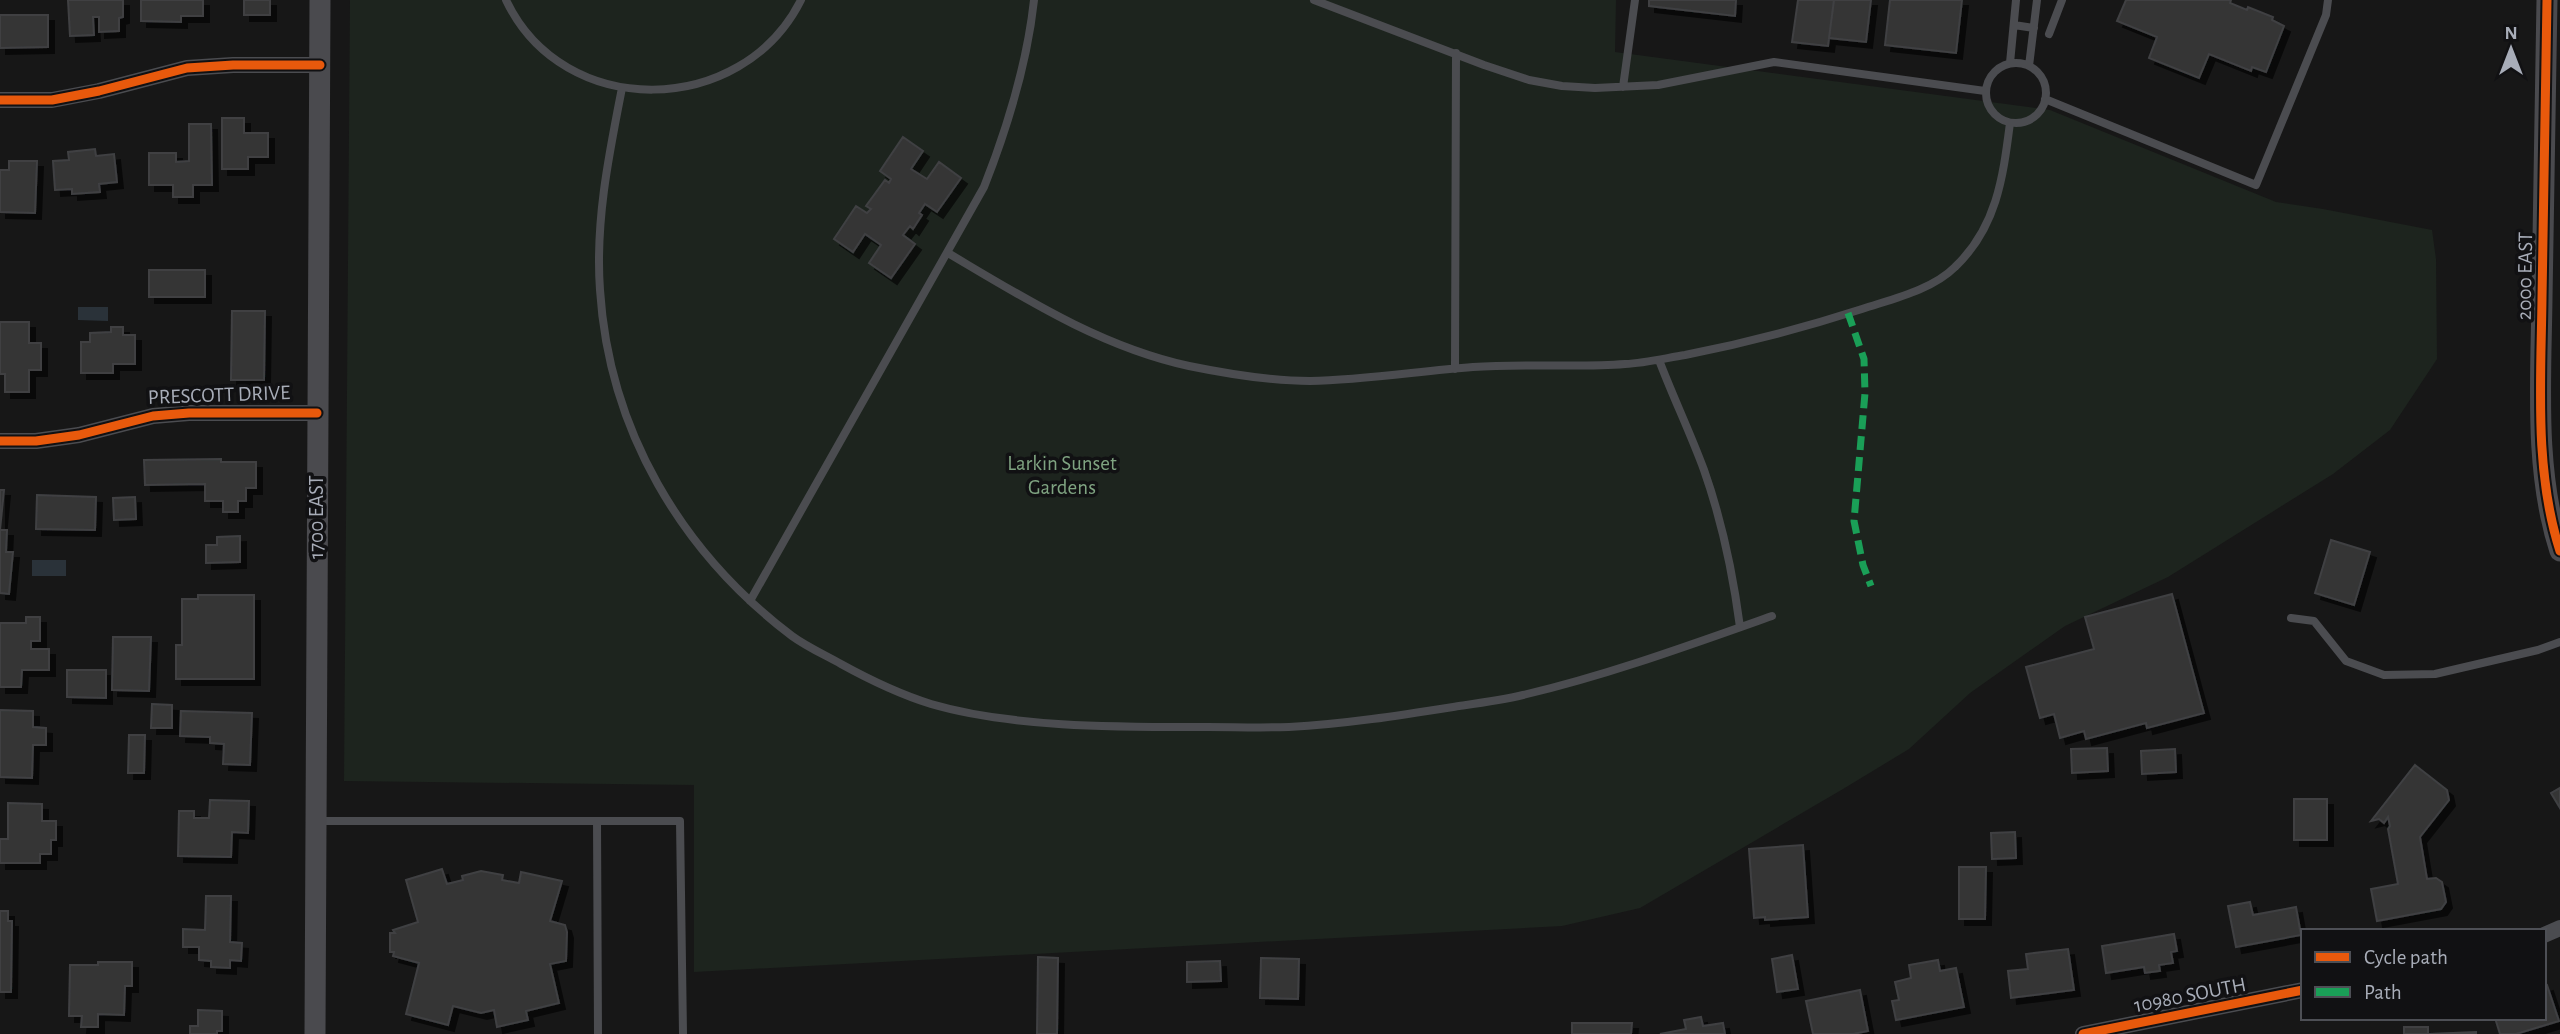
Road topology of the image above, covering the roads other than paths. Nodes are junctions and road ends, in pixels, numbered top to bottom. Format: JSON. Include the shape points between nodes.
{"nodes":[{"id":1,"x":320,"y":0,"type":"edge"},
{"id":2,"x":506,"y":0,"type":"edge"},
{"id":3,"x":801,"y":0,"type":"edge"},
{"id":4,"x":1034,"y":0,"type":"edge"},
{"id":5,"x":1314,"y":0,"type":"edge"},
{"id":6,"x":1634,"y":0,"type":"edge"},
{"id":7,"x":2016,"y":0,"type":"edge"},
{"id":8,"x":2037,"y":0,"type":"edge"},
{"id":9,"x":2063,"y":0,"type":"edge"},
{"id":10,"x":2328,"y":0,"type":"edge"},
{"id":11,"x":2547,"y":0,"type":"edge"},
{"id":12,"x":2014,"y":25,"type":"junction"},
{"id":13,"x":2034,"y":28,"type":"junction"},
{"id":14,"x":2049,"y":34,"type":"dead end"},
{"id":15,"x":1456,"y":53,"type":"junction"},
{"id":16,"x":2010,"y":63,"type":"junction"},
{"id":17,"x":320,"y":65,"type":"junction"},
{"id":18,"x":2029,"y":66,"type":"junction"},
{"id":19,"x":2553,"y":87,"type":"edge"},
{"id":20,"x":622,"y":88,"type":"junction"},
{"id":21,"x":1623,"y":88,"type":"junction"},
{"id":22,"x":1985,"y":91,"type":"junction"},
{"id":23,"x":2045,"y":99,"type":"junction"},
{"id":24,"x":0,"y":100,"type":"edge"},
{"id":25,"x":2010,"y":123,"type":"junction"},
{"id":26,"x":948,"y":253,"type":"junction"},
{"id":27,"x":1658,"y":360,"type":"junction"},
{"id":28,"x":1455,"y":369,"type":"junction"},
{"id":29,"x":317,"y":414,"type":"junction"},
{"id":30,"x":0,"y":441,"type":"edge"},
{"id":31,"x":2559,"y":542,"type":"edge"},
{"id":32,"x":750,"y":601,"type":"junction"},
{"id":33,"x":1772,"y":616,"type":"dead end"},
{"id":34,"x":2291,"y":618,"type":"dead end"},
{"id":35,"x":1740,"y":627,"type":"junction"},
{"id":36,"x":2560,"y":642,"type":"edge"},
{"id":37,"x":315,"y":821,"type":"junction"},
{"id":38,"x":597,"y":821,"type":"junction"},
{"id":39,"x":2301,"y":990,"type":"edge"},
{"id":40,"x":315,"y":1034,"type":"edge"},
{"id":41,"x":598,"y":1034,"type":"edge"},
{"id":42,"x":683,"y":1034,"type":"edge"},
{"id":43,"x":2083,"y":1034,"type":"edge"}],
"edges":[{"from":1,"to":17,"type":"main road","name":"1700 EAST"},
{"from":2,"to":20,"type":"lane","via":[[535,43],[556,61],[583,76]]},
{"from":3,"to":20,"type":"lane","via":[[782,30],[733,71],[702,84],[662,91]]},
{"from":4,"to":26,"type":"lane","via":[[1025,57],[1004,135],[984,187]]},
{"from":5,"to":15,"type":"lane"},
{"from":6,"to":21,"type":"lane"},
{"from":7,"to":12,"type":"lane"},
{"from":8,"to":13,"type":"lane"},
{"from":9,"to":14,"type":"lane"},
{"from":10,"to":23,"type":"lane","via":[[2326,15],[2256,185]]},
{"from":11,"to":19,"type":"main road","name":"2000 EAST"},
{"from":12,"to":13,"type":"lane"},
{"from":12,"to":16,"type":"lane"},
{"from":13,"to":18,"type":"lane"},
{"from":15,"to":21,"type":"lane","via":[[1530,80]]},
{"from":15,"to":28,"type":"lane"},
{"from":16,"to":18,"type":"lane"},
{"from":16,"to":22,"type":"lane","via":[[1993,73]]},
{"from":17,"to":24,"type":"street","via":[[187,68],[52,100]]},
{"from":17,"to":29,"type":"main road","name":"1700 EAST"},
{"from":18,"to":23,"type":"lane","via":[[2043,80]]},
{"from":19,"to":31,"type":"main road","name":"2000 EAST","via":[[2541,366],[2546,485]]},
{"from":20,"to":32,"type":"lane","via":[[603,195],[600,241],[600,289],[615,381],[649,471],[666,501],[704,554]]},
{"from":21,"to":22,"type":"lane","via":[[1774,62]]},
{"from":22,"to":25,"type":"lane","via":[[1991,110]]},
{"from":23,"to":25,"type":"lane","via":[[2035,116]]},
{"from":25,"to":27,"type":"lane","via":[[1997,202],[1986,228],[1954,269],[1900,296],[1799,329]]},
{"from":26,"to":28,"type":"lane","via":[[1070,324],[1187,366],[1307,381]]},
{"from":26,"to":32,"type":"lane"},
{"from":27,"to":28,"type":"lane"},
{"from":27,"to":35,"type":"lane","via":[[1704,469],[1723,528]]},
{"from":29,"to":30,"type":"street","name":"PRESCOTT DRIVE","via":[[153,416],[79,435]]},
{"from":29,"to":37,"type":"main road","name":"1700 EAST"},
{"from":32,"to":35,"type":"lane","via":[[795,638],[865,677],[932,704],[1005,719],[1167,727],[1287,727],[1390,718],[1520,696],[1639,663]]},
{"from":33,"to":35,"type":"lane"},
{"from":34,"to":36,"type":"lane","via":[[2314,621],[2346,661],[2384,675],[2435,674]]},
{"from":37,"to":38,"type":"lane"},
{"from":37,"to":40,"type":"main road","name":"1700 EAST"},
{"from":38,"to":41,"type":"lane"},
{"from":38,"to":42,"type":"lane","via":[[680,821]]},
{"from":39,"to":43,"type":"street","name":"10980 SOUTH"}]}
